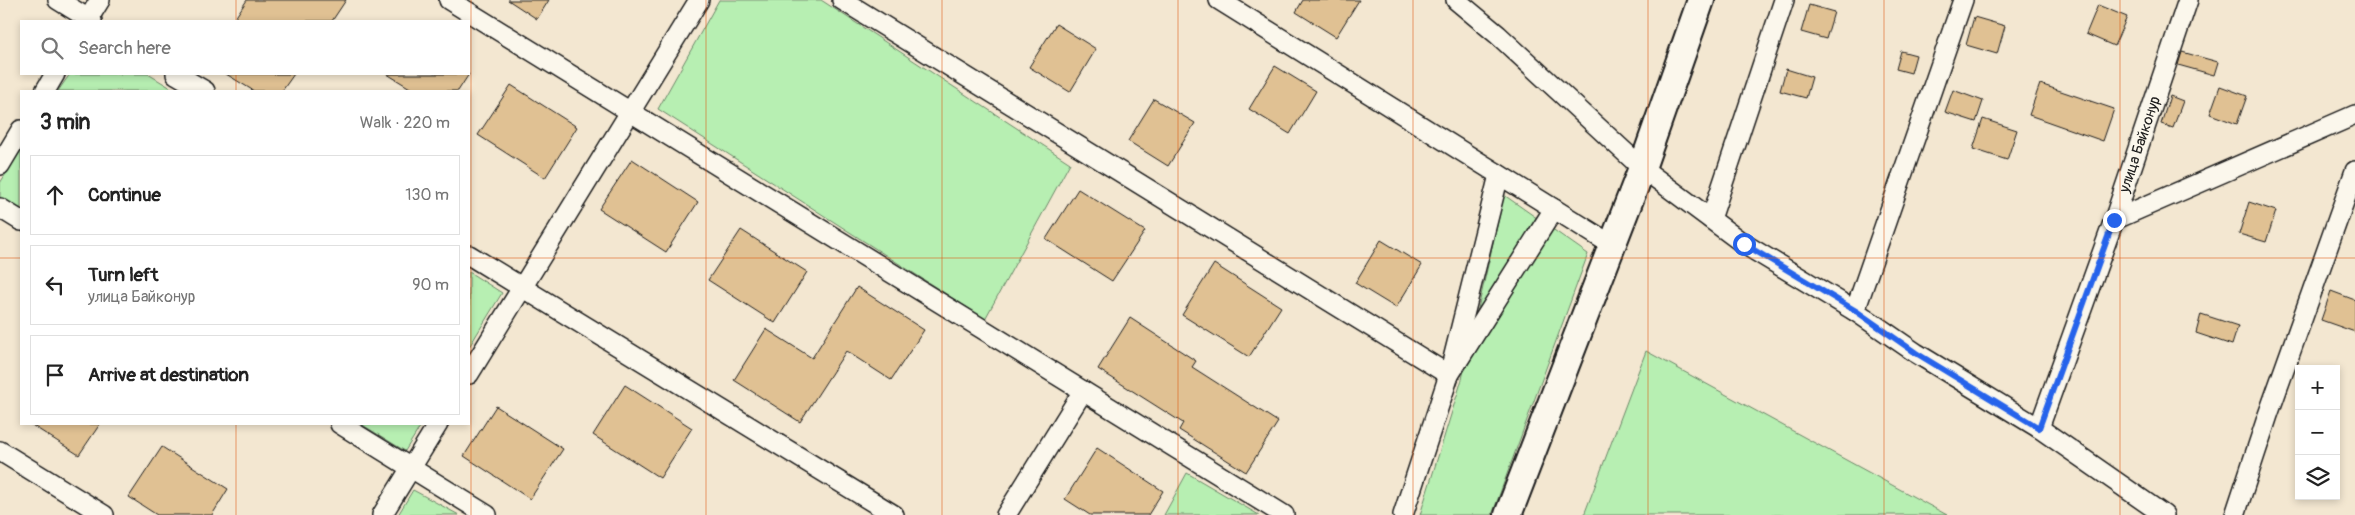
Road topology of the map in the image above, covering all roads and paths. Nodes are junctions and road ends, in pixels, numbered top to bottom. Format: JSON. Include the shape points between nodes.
{"nodes":[{"id":1,"x":58,"y":0,"type":"edge"},
{"id":2,"x":100,"y":0,"type":"edge"},
{"id":3,"x":449,"y":0,"type":"edge"},
{"id":4,"x":699,"y":0,"type":"edge"},
{"id":5,"x":842,"y":0,"type":"edge"},
{"id":6,"x":1219,"y":0,"type":"edge"},
{"id":7,"x":1456,"y":0,"type":"edge"},
{"id":8,"x":1701,"y":0,"type":"edge"},
{"id":9,"x":1784,"y":0,"type":"edge"},
{"id":10,"x":1963,"y":0,"type":"edge"},
{"id":11,"x":2188,"y":0,"type":"edge"},
{"id":12,"x":88,"y":20,"type":"edge"},
{"id":13,"x":90,"y":20,"type":"edge"},
{"id":14,"x":54,"y":75,"type":"edge"},
{"id":15,"x":178,"y":75,"type":"edge"},
{"id":16,"x":46,"y":90,"type":"edge"},
{"id":17,"x":202,"y":90,"type":"edge"},
{"id":18,"x":630,"y":112,"type":"junction"},
{"id":19,"x":2355,"y":115,"type":"edge"},
{"id":20,"x":20,"y":132,"type":"edge"},
{"id":21,"x":0,"y":165,"type":"edge"},
{"id":22,"x":1642,"y":168,"type":"junction"},
{"id":23,"x":2355,"y":171,"type":"edge"},
{"id":24,"x":1499,"y":175,"type":"junction"},
{"id":25,"x":0,"y":208,"type":"edge"},
{"id":26,"x":1554,"y":209,"type":"junction"},
{"id":27,"x":1711,"y":219,"type":"junction"},
{"id":28,"x":20,"y":220,"type":"edge"},
{"id":29,"x":2114,"y":220,"type":"junction"},
{"id":30,"x":1612,"y":245,"type":"junction"},
{"id":31,"x":470,"y":256,"type":"edge"},
{"id":32,"x":522,"y":288,"type":"junction"},
{"id":33,"x":1856,"y":311,"type":"junction"},
{"id":34,"x":470,"y":372,"type":"edge"},
{"id":35,"x":1449,"y":375,"type":"junction"},
{"id":36,"x":1083,"y":391,"type":"junction"},
{"id":37,"x":342,"y":425,"type":"edge"},
{"id":38,"x":437,"y":425,"type":"edge"},
{"id":39,"x":2039,"y":428,"type":"junction"},
{"id":40,"x":0,"y":451,"type":"edge"},
{"id":41,"x":410,"y":468,"type":"junction"},
{"id":42,"x":104,"y":515,"type":"edge"},
{"id":43,"x":382,"y":515,"type":"edge"},
{"id":44,"x":487,"y":515,"type":"edge"},
{"id":45,"x":894,"y":515,"type":"edge"},
{"id":46,"x":1006,"y":515,"type":"edge"},
{"id":47,"x":1284,"y":515,"type":"edge"},
{"id":48,"x":1403,"y":515,"type":"edge"},
{"id":49,"x":1508,"y":515,"type":"edge"},
{"id":50,"x":2164,"y":515,"type":"edge"},
{"id":51,"x":2235,"y":515,"type":"edge"}],
"edges":[{"from":1,"to":12,"type":"street"},
{"from":2,"to":13,"type":"street"},
{"from":3,"to":18,"type":"street"},
{"from":4,"to":18,"type":"street"},
{"from":5,"to":35,"type":"street"},
{"from":6,"to":24,"type":"street"},
{"from":7,"to":22,"type":"street"},
{"from":8,"to":22,"type":"main road"},
{"from":9,"to":27,"type":"street"},
{"from":10,"to":33,"type":"street"},
{"from":11,"to":29,"type":"street","name":"улица Байконур"},
{"from":14,"to":16,"type":"street"},
{"from":15,"to":17,"type":"street"},
{"from":18,"to":32,"type":"street"},
{"from":18,"to":36,"type":"street"},
{"from":19,"to":29,"type":"street"},
{"from":20,"to":21,"type":"street"},
{"from":22,"to":27,"type":"street"},
{"from":22,"to":30,"type":"main road"},
{"from":23,"to":51,"type":"street"},
{"from":24,"to":26,"type":"street"},
{"from":24,"to":35,"type":"street"},
{"from":25,"to":28,"type":"street"},
{"from":26,"to":30,"type":"street"},
{"from":26,"to":35,"type":"street"},
{"from":27,"to":33,"type":"street","via":[[1744,244]]},
{"from":29,"to":39,"type":"street","name":"улица Байконур"},
{"from":30,"to":49,"type":"main road"},
{"from":31,"to":32,"type":"street"},
{"from":32,"to":34,"type":"street"},
{"from":32,"to":45,"type":"street"},
{"from":33,"to":39,"type":"street","via":[[1916,353]]},
{"from":35,"to":48,"type":"street"},
{"from":36,"to":46,"type":"street"},
{"from":36,"to":47,"type":"street"},
{"from":37,"to":41,"type":"street"},
{"from":38,"to":41,"type":"street"},
{"from":39,"to":50,"type":"street"},
{"from":40,"to":42,"type":"street"},
{"from":41,"to":43,"type":"street"},
{"from":41,"to":44,"type":"street"}]}
